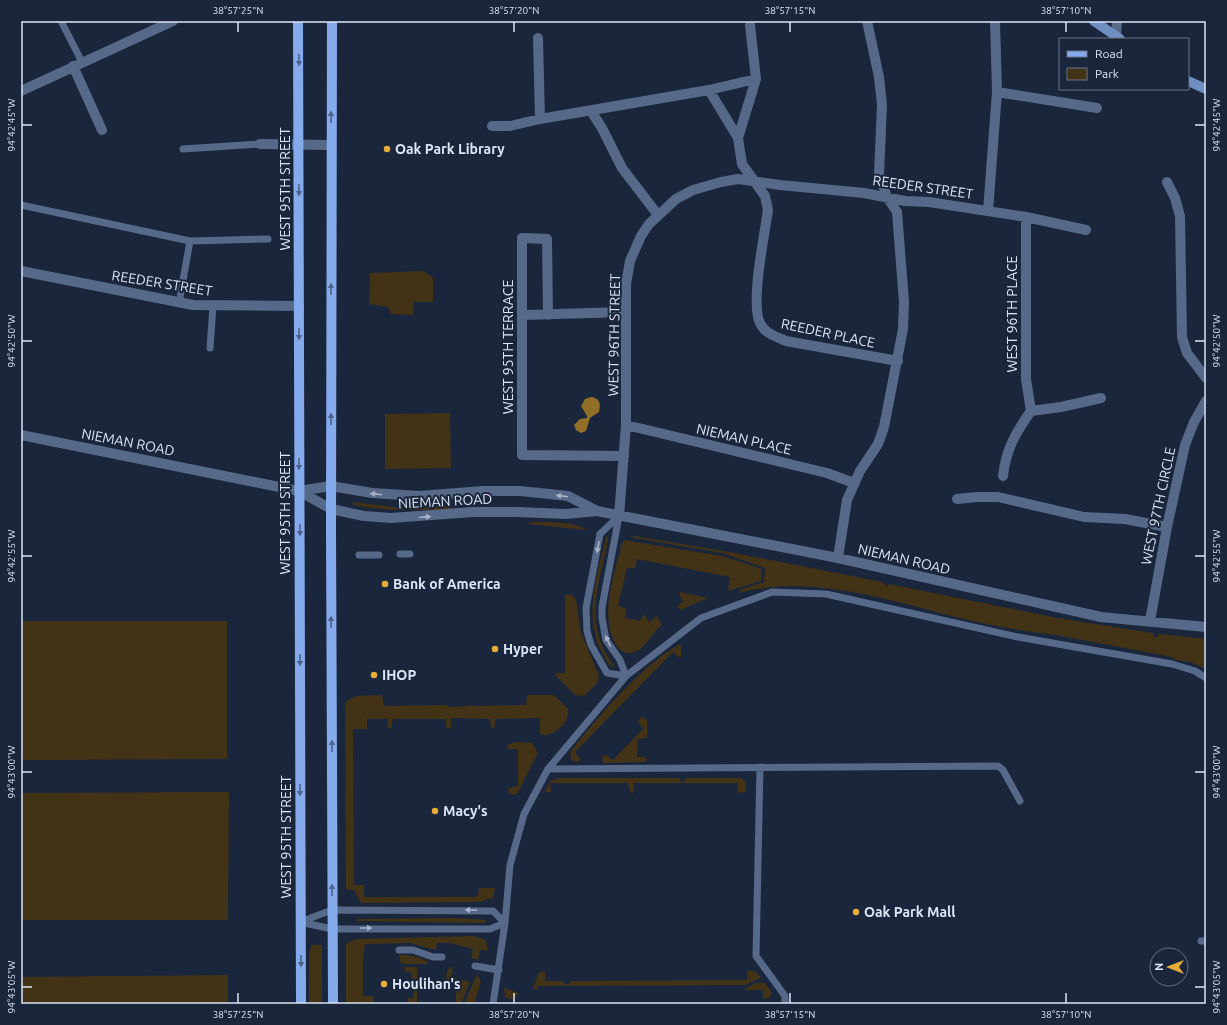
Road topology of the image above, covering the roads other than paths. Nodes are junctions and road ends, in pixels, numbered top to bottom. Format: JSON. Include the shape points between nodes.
{"nodes":[{"id":1,"x":61,"y":21,"type":"edge"},
{"id":2,"x":173,"y":21,"type":"edge"},
{"id":3,"x":298,"y":21,"type":"edge"},
{"id":4,"x":332,"y":21,"type":"edge"},
{"id":5,"x":867,"y":21,"type":"edge"},
{"id":6,"x":995,"y":21,"type":"edge"},
{"id":7,"x":1094,"y":21,"type":"edge"},
{"id":8,"x":1117,"y":21,"type":"edge"},
{"id":9,"x":750,"y":24,"type":"dead end"},
{"id":10,"x":1118,"y":37,"type":"edge"},
{"id":11,"x":538,"y":38,"type":"dead end"},
{"id":12,"x":77,"y":64,"type":"junction"},
{"id":13,"x":756,"y":79,"type":"junction"},
{"id":14,"x":1189,"y":81,"type":"edge"},
{"id":15,"x":1206,"y":89,"type":"edge"},
{"id":16,"x":709,"y":90,"type":"junction"},
{"id":17,"x":21,"y":91,"type":"edge"},
{"id":18,"x":997,"y":92,"type":"junction"},
{"id":19,"x":1097,"y":108,"type":"dead end"},
{"id":20,"x":591,"y":111,"type":"junction"},
{"id":21,"x":540,"y":119,"type":"junction"},
{"id":22,"x":492,"y":126,"type":"dead end"},
{"id":23,"x":102,"y":130,"type":"dead end"},
{"id":24,"x":738,"y":138,"type":"junction"},
{"id":25,"x":260,"y":144,"type":"joint"},
{"id":26,"x":300,"y":145,"type":"junction"},
{"id":27,"x":331,"y":145,"type":"junction"},
{"id":28,"x":183,"y":149,"type":"dead end"},
{"id":29,"x":754,"y":182,"type":"junction"},
{"id":30,"x":1167,"y":182,"type":"dead end"},
{"id":31,"x":887,"y":197,"type":"junction"},
{"id":32,"x":21,"y":205,"type":"edge"},
{"id":33,"x":988,"y":211,"type":"junction"},
{"id":34,"x":658,"y":215,"type":"junction"},
{"id":35,"x":1026,"y":217,"type":"junction"},
{"id":36,"x":1086,"y":230,"type":"dead end"},
{"id":37,"x":268,"y":239,"type":"dead end"},
{"id":38,"x":190,"y":241,"type":"junction"},
{"id":39,"x":21,"y":271,"type":"edge"},
{"id":40,"x":179,"y":303,"type":"junction"},
{"id":41,"x":213,"y":306,"type":"junction"},
{"id":42,"x":299,"y":306,"type":"junction"},
{"id":43,"x":625,"y":312,"type":"junction"},
{"id":44,"x":548,"y":314,"type":"junction"},
{"id":45,"x":522,"y":315,"type":"junction"},
{"id":46,"x":210,"y":348,"type":"dead end"},
{"id":47,"x":898,"y":361,"type":"junction"},
{"id":48,"x":1206,"y":378,"type":"edge"},
{"id":49,"x":1101,"y":398,"type":"dead end"},
{"id":50,"x":1206,"y":401,"type":"edge"},
{"id":51,"x":1032,"y":411,"type":"junction"},
{"id":52,"x":626,"y":425,"type":"junction"},
{"id":53,"x":21,"y":435,"type":"edge"},
{"id":54,"x":624,"y":456,"type":"junction"},
{"id":55,"x":1003,"y":476,"type":"dead end"},
{"id":56,"x":854,"y":483,"type":"junction"},
{"id":57,"x":331,"y":486,"type":"junction"},
{"id":58,"x":299,"y":490,"type":"junction"},
{"id":59,"x":957,"y":499,"type":"dead end"},
{"id":60,"x":331,"y":509,"type":"junction"},
{"id":61,"x":597,"y":511,"type":"junction"},
{"id":62,"x":619,"y":516,"type":"junction"},
{"id":63,"x":1167,"y":527,"type":"junction"},
{"id":64,"x":400,"y":554,"type":"dead end"},
{"id":65,"x":410,"y":554,"type":"dead end"},
{"id":66,"x":359,"y":555,"type":"dead end"},
{"id":67,"x":379,"y":555,"type":"dead end"},
{"id":68,"x":838,"y":558,"type":"junction"},
{"id":69,"x":1150,"y":621,"type":"junction"},
{"id":70,"x":1206,"y":627,"type":"edge"},
{"id":71,"x":626,"y":676,"type":"junction"},
{"id":72,"x":1206,"y":678,"type":"edge"},
{"id":73,"x":760,"y":768,"type":"junction"},
{"id":74,"x":548,"y":769,"type":"junction"},
{"id":75,"x":1020,"y":801,"type":"dead end"},
{"id":76,"x":332,"y":910,"type":"junction"},
{"id":77,"x":300,"y":922,"type":"junction"},
{"id":78,"x":505,"y":923,"type":"junction"},
{"id":79,"x":332,"y":928,"type":"junction"},
{"id":80,"x":399,"y":950,"type":"dead end"},
{"id":81,"x":442,"y":957,"type":"dead end"},
{"id":82,"x":475,"y":966,"type":"dead end"},
{"id":83,"x":499,"y":970,"type":"junction"},
{"id":84,"x":301,"y":1004,"type":"edge"},
{"id":85,"x":333,"y":1004,"type":"edge"},
{"id":86,"x":494,"y":1004,"type":"edge"},
{"id":87,"x":785,"y":1004,"type":"edge"}],
"edges":[{"from":1,"to":12,"type":"lane"},
{"from":2,"to":12,"type":"street"},
{"from":3,"to":26,"type":"main road","name":"WEST 95TH STREET","one_way":true},
{"from":27,"to":4,"type":"main road","one_way":true},
{"from":5,"to":31,"type":"street","via":[[879,77],[882,105],[879,174]]},
{"from":6,"to":18,"type":"street"},
{"from":7,"to":10,"type":"street"},
{"from":8,"to":10,"type":"street"},
{"from":9,"to":13,"type":"street"},
{"from":11,"to":21,"type":"street"},
{"from":12,"to":17,"type":"street"},
{"from":12,"to":23,"type":"street"},
{"from":13,"to":16,"type":"street"},
{"from":13,"to":24,"type":"street"},
{"from":14,"to":15,"type":"street"},
{"from":16,"to":20,"type":"street"},
{"from":16,"to":24,"type":"street"},
{"from":18,"to":19,"type":"street"},
{"from":18,"to":33,"type":"street"},
{"from":20,"to":21,"type":"street"},
{"from":20,"to":34,"type":"street","via":[[622,168]]},
{"from":21,"to":22,"type":"street","via":[[510,126]]},
{"from":24,"to":29,"type":"street","via":[[742,164]]},
{"from":25,"to":26,"type":"street"},
{"from":25,"to":28,"type":"lane"},
{"from":26,"to":27,"type":"street"},
{"from":26,"to":42,"type":"main road","name":"WEST 95TH STREET","one_way":true},
{"from":57,"to":27,"type":"main road","one_way":true},
{"from":29,"to":31,"type":"street","name":"REEDER STREET"},
{"from":29,"to":34,"type":"street","name":"REEDER STREET","via":[[738,179],[693,190],[676,199]]},
{"from":29,"to":47,"type":"street","name":"REEDER PLACE","via":[[765,196],[768,210],[755,308],[760,325],[771,335],[786,341]]},
{"from":30,"to":48,"type":"street","via":[[1180,216],[1182,337],[1187,353]]},
{"from":31,"to":33,"type":"street","name":"REEDER STREET"},
{"from":31,"to":47,"type":"street","via":[[897,212],[904,302]]},
{"from":32,"to":38,"type":"lane"},
{"from":33,"to":35,"type":"street","name":"REEDER STREET"},
{"from":34,"to":43,"type":"street","name":"WEST 96TH STREET","via":[[641,236],[630,261]]},
{"from":35,"to":36,"type":"street","name":"REEDER STREET"},
{"from":35,"to":51,"type":"street","name":"WEST 96TH PLACE","via":[[1026,379]]},
{"from":37,"to":38,"type":"lane"},
{"from":38,"to":40,"type":"lane"},
{"from":39,"to":40,"type":"street","name":"REEDER STREET"},
{"from":40,"to":41,"type":"street","name":"REEDER STREET"},
{"from":41,"to":42,"type":"street","name":"REEDER STREET"},
{"from":41,"to":46,"type":"lane"},
{"from":42,"to":58,"type":"main road","name":"WEST 95TH STREET","one_way":true},
{"from":43,"to":44,"type":"street"},
{"from":43,"to":52,"type":"street","name":"WEST 96TH STREET"},
{"from":44,"to":45,"type":"street"},
{"from":44,"to":45,"type":"street","name":"WEST 95TH TERRACE","via":[[547,238],[522,238]]},
{"from":45,"to":54,"type":"street","name":"WEST 95TH TERRACE","via":[[522,454]]},
{"from":47,"to":56,"type":"street","via":[[878,444]]},
{"from":49,"to":51,"type":"street"},
{"from":50,"to":63,"type":"street","name":"WEST 97TH CIRCLE","via":[[1185,445]]},
{"from":51,"to":55,"type":"street","via":[[1010,444],[1004,459]]},
{"from":52,"to":54,"type":"street","name":"WEST 96TH STREET"},
{"from":52,"to":56,"type":"street","name":"NIEMAN PLACE","via":[[827,473]]},
{"from":53,"to":58,"type":"street","name":"NIEMAN ROAD"},
{"from":54,"to":62,"type":"street","name":"WEST 96TH STREET"},
{"from":56,"to":68,"type":"street","via":[[847,500]]},
{"from":57,"to":58,"type":"street","name":"NIEMAN ROAD"},
{"from":57,"to":60,"type":"main road"},
{"from":61,"to":57,"type":"street","name":"NIEMAN ROAD","one_way":true,"via":[[568,496],[520,491],[395,496]]},
{"from":58,"to":60,"type":"street","name":"NIEMAN ROAD"},
{"from":58,"to":77,"type":"main road","name":"WEST 95TH STREET","one_way":true},
{"from":59,"to":63,"type":"street","via":[[998,497],[1084,517],[1120,518]]},
{"from":60,"to":61,"type":"street","name":"NIEMAN ROAD","one_way":true,"via":[[364,516],[391,518],[473,512],[566,514]]},
{"from":76,"to":60,"type":"main road","one_way":true},
{"from":61,"to":62,"type":"street","name":"NIEMAN ROAD"},
{"from":62,"to":68,"type":"street","name":"NIEMAN ROAD"},
{"from":71,"to":62,"type":"lane","one_way":true,"via":[[620,660],[606,640],[602,618]]},
{"from":62,"to":71,"type":"lane","one_way":true,"via":[[600,534],[586,616],[591,645],[607,673]]},
{"from":63,"to":69,"type":"street","name":"WEST 97TH CIRCLE"},
{"from":64,"to":65,"type":"lane"},
{"from":66,"to":67,"type":"lane"},
{"from":68,"to":69,"type":"street","name":"NIEMAN ROAD","via":[[1101,617]]},
{"from":69,"to":70,"type":"street","name":"NIEMAN ROAD"},
{"from":71,"to":72,"type":"lane","via":[[701,618],[772,592],[826,594],[1018,638],[1172,664],[1195,671]]},
{"from":71,"to":74,"type":"lane"},
{"from":73,"to":74,"type":"lane"},
{"from":73,"to":75,"type":"lane","via":[[998,766],[1003,770]]},
{"from":73,"to":87,"type":"lane","via":[[756,956],[785,996]]},
{"from":74,"to":78,"type":"lane","via":[[524,814],[510,865]]},
{"from":76,"to":77,"type":"lane"},
{"from":78,"to":76,"type":"lane","one_way":true,"via":[[492,911]]},
{"from":76,"to":79,"type":"main road"},
{"from":77,"to":79,"type":"lane"},
{"from":77,"to":84,"type":"main road","name":"WEST 95TH STREET","one_way":true},
{"from":79,"to":78,"type":"lane","one_way":true,"via":[[490,929]]},
{"from":78,"to":83,"type":"lane"},
{"from":79,"to":85,"type":"main road"},
{"from":80,"to":81,"type":"lane","via":[[413,950]]},
{"from":82,"to":83,"type":"lane"},
{"from":83,"to":86,"type":"lane"}]}
